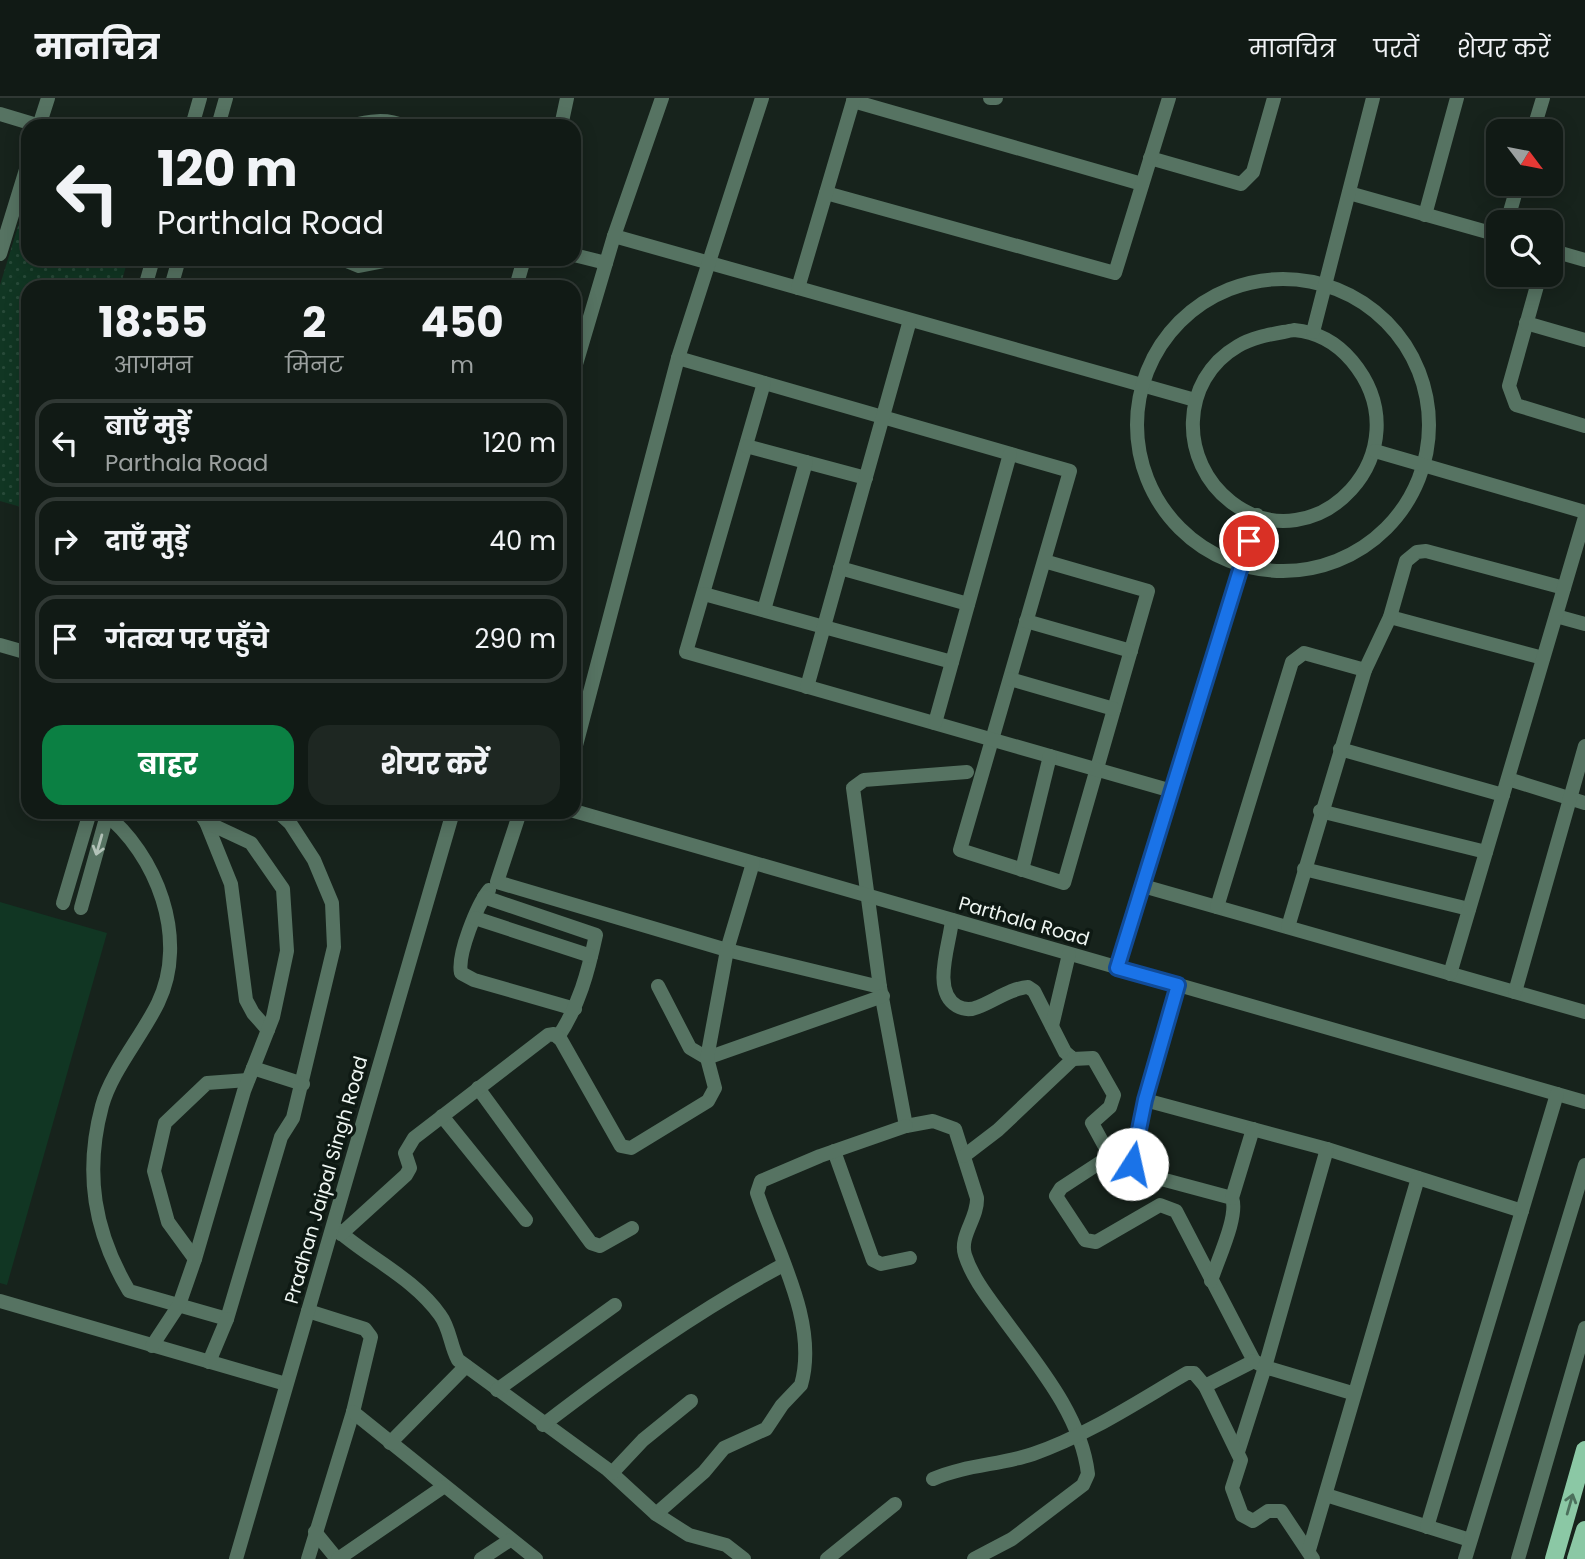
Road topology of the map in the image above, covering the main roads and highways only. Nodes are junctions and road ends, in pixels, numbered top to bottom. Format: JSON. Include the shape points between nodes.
{"nodes":[{"id":1,"x":1585,"y":1450,"type":"edge"},
{"id":2,"x":1585,"y":1530,"type":"edge"},
{"id":3,"x":1554,"y":1559,"type":"edge"},
{"id":4,"x":1576,"y":1559,"type":"edge"}],
"edges":[{"from":3,"to":1,"type":"main road","one_way":true},
{"from":2,"to":4,"type":"main road"}]}
